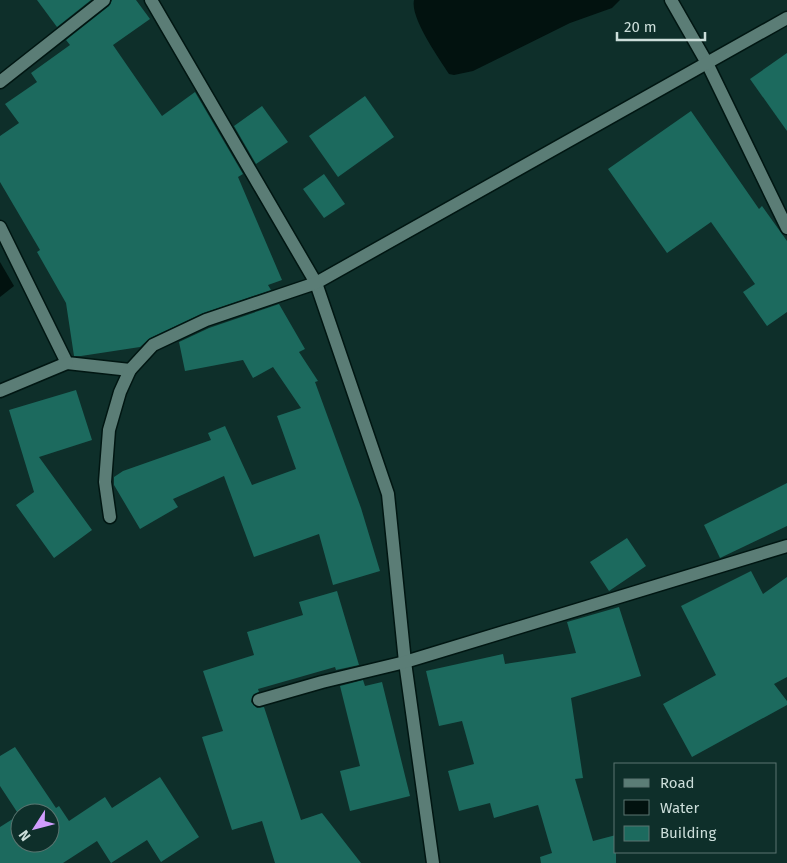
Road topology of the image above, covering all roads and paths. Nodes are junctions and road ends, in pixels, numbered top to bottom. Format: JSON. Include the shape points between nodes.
{"nodes":[{"id":1,"x":104,"y":0,"type":"edge"},
{"id":2,"x":151,"y":0,"type":"edge"},
{"id":3,"x":671,"y":0,"type":"edge"},
{"id":4,"x":787,"y":18,"type":"edge"},
{"id":5,"x":707,"y":63,"type":"junction"},
{"id":6,"x":0,"y":82,"type":"edge"},
{"id":7,"x":0,"y":226,"type":"edge"},
{"id":8,"x":787,"y":228,"type":"edge"},
{"id":9,"x":316,"y":283,"type":"junction"},
{"id":10,"x":67,"y":363,"type":"junction"},
{"id":11,"x":130,"y":370,"type":"junction"},
{"id":12,"x":0,"y":390,"type":"edge"},
{"id":13,"x":110,"y":517,"type":"dead end"},
{"id":14,"x":787,"y":546,"type":"edge"},
{"id":15,"x":405,"y":662,"type":"junction"},
{"id":16,"x":259,"y":700,"type":"dead end"},
{"id":17,"x":433,"y":863,"type":"edge"}],
"edges":[{"from":1,"to":6,"type":"street"},
{"from":2,"to":9,"type":"street"},
{"from":3,"to":5,"type":"street"},
{"from":4,"to":5,"type":"street"},
{"from":5,"to":8,"type":"street"},
{"from":5,"to":9,"type":"street"},
{"from":7,"to":10,"type":"street"},
{"from":9,"to":11,"type":"street","via":[[206,320],[153,345]]},
{"from":9,"to":15,"type":"street","via":[[388,494]]},
{"from":10,"to":11,"type":"street"},
{"from":10,"to":12,"type":"street"},
{"from":11,"to":13,"type":"street","via":[[109,430],[105,482]]},
{"from":14,"to":15,"type":"street"},
{"from":15,"to":16,"type":"street"},
{"from":15,"to":17,"type":"street"}]}
